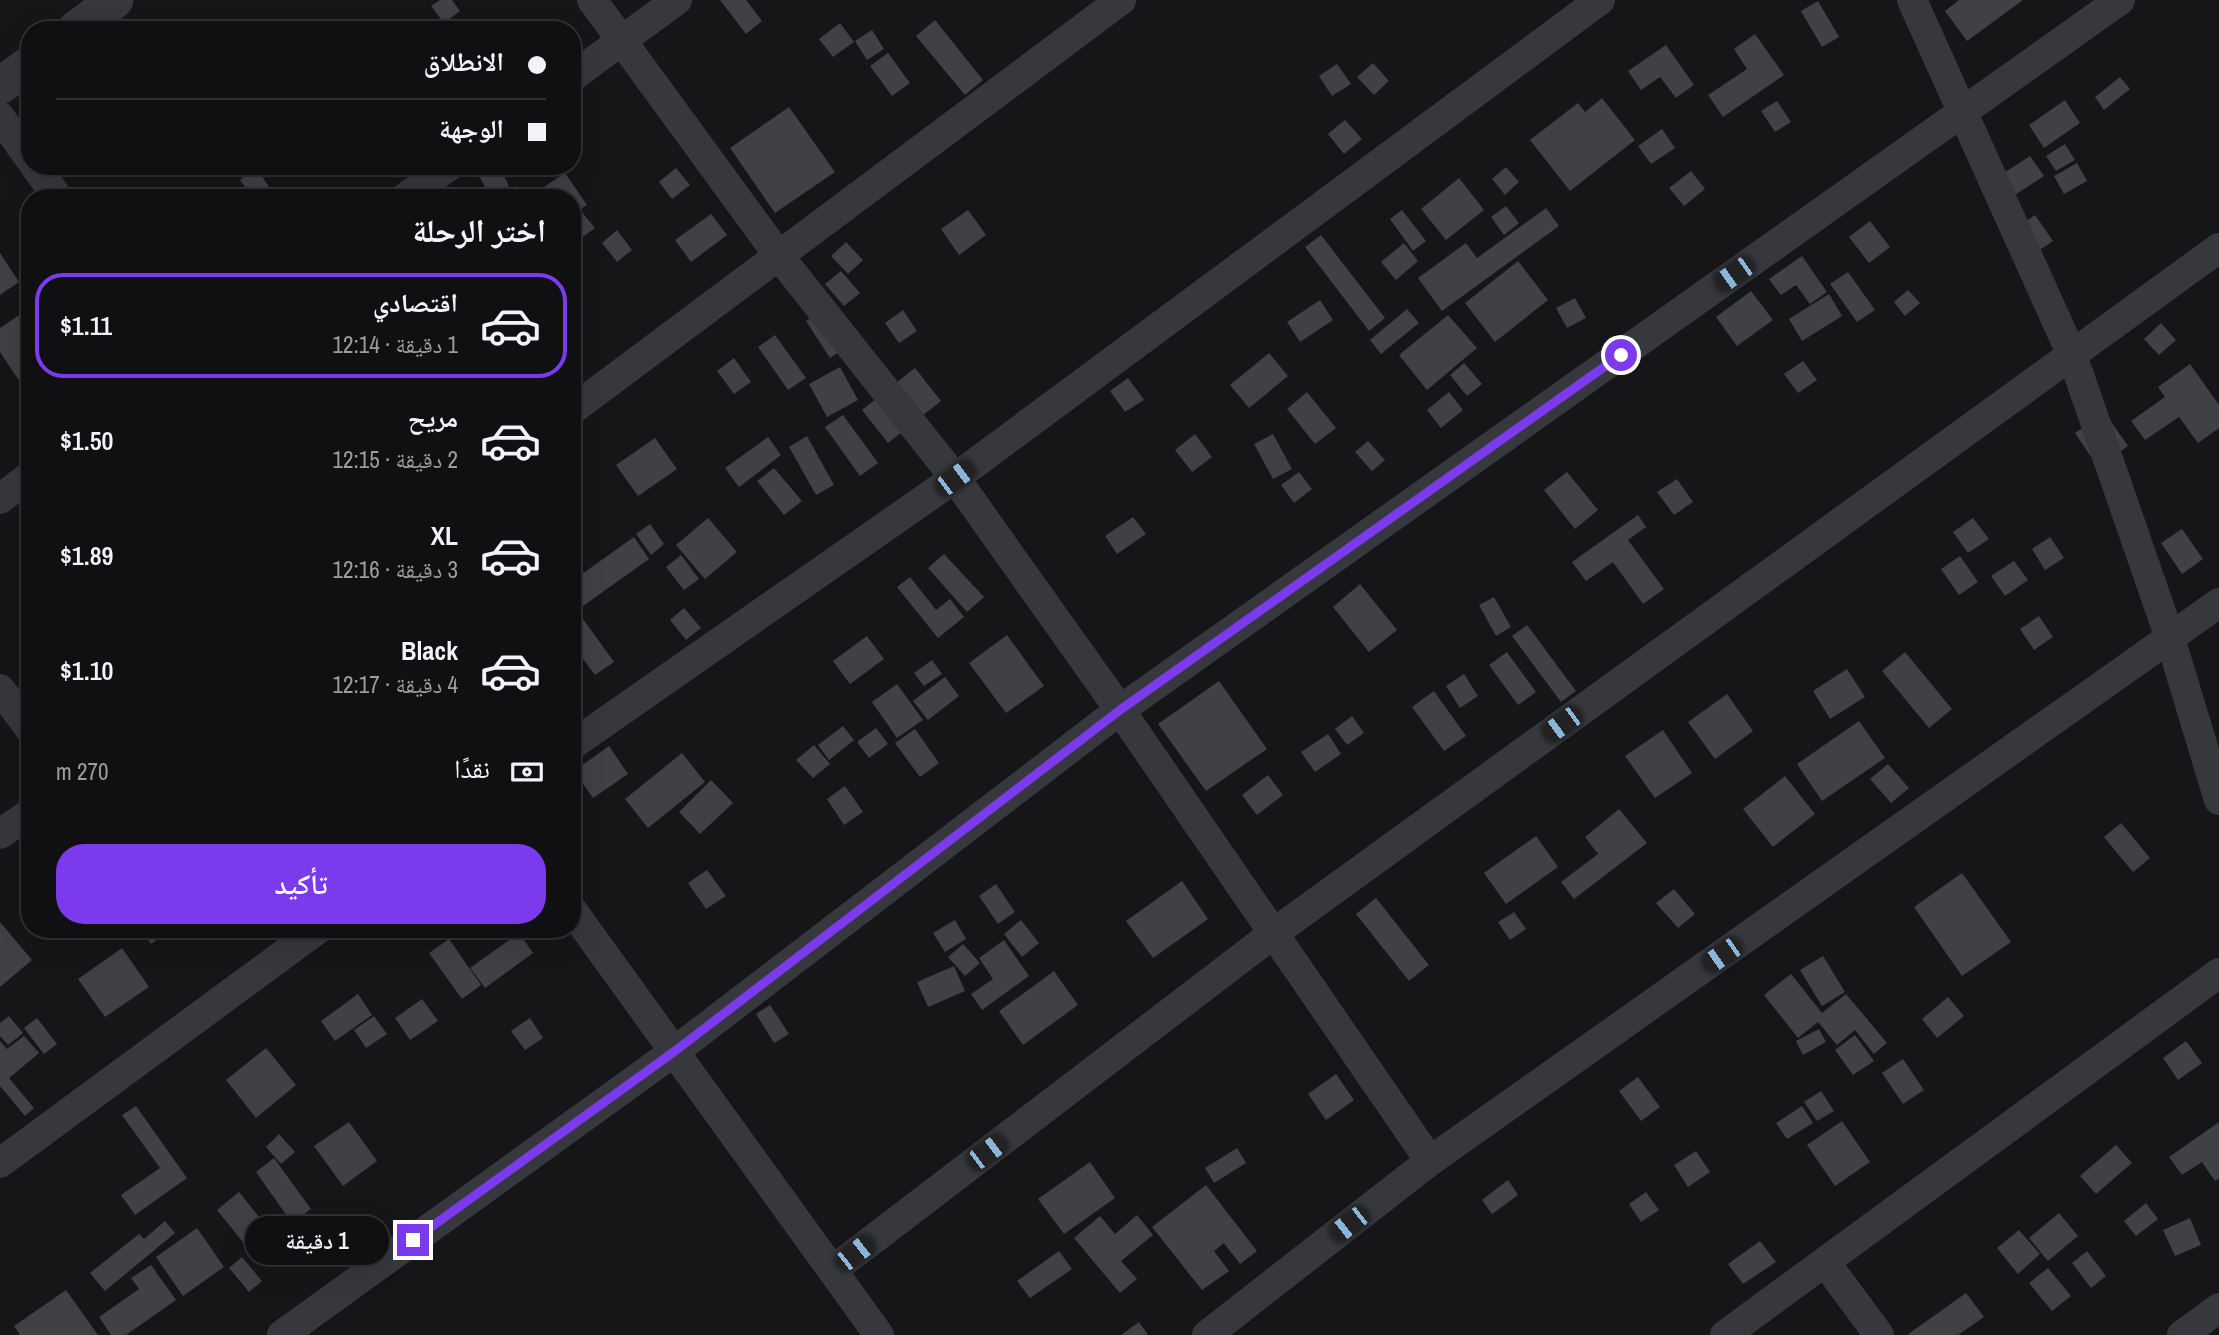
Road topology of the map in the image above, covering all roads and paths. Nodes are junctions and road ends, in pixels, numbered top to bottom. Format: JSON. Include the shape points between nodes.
{"nodes":[{"id":1,"x":115,"y":0,"type":"edge"},
{"id":2,"x":592,"y":0,"type":"edge"},
{"id":3,"x":677,"y":0,"type":"edge"},
{"id":4,"x":1121,"y":0,"type":"edge"},
{"id":5,"x":1600,"y":0,"type":"edge"},
{"id":6,"x":1912,"y":0,"type":"edge"},
{"id":7,"x":2120,"y":0,"type":"edge"},
{"id":8,"x":87,"y":21,"type":"edge"},
{"id":9,"x":622,"y":41,"type":"junction"},
{"id":10,"x":21,"y":71,"type":"edge"},
{"id":11,"x":581,"y":71,"type":"edge"},
{"id":12,"x":0,"y":86,"type":"edge"},
{"id":13,"x":1962,"y":113,"type":"junction"},
{"id":14,"x":0,"y":117,"type":"edge"},
{"id":15,"x":21,"y":146,"type":"edge"},
{"id":16,"x":437,"y":175,"type":"edge"},
{"id":17,"x":417,"y":189,"type":"edge"},
{"id":18,"x":2219,"y":248,"type":"edge"},
{"id":19,"x":779,"y":256,"type":"junction"},
{"id":20,"x":2072,"y":355,"type":"junction"},
{"id":21,"x":581,"y":403,"type":"edge"},
{"id":22,"x":955,"y":478,"type":"junction"},
{"id":23,"x":21,"y":483,"type":"edge"},
{"id":24,"x":0,"y":499,"type":"edge"},
{"id":25,"x":2219,"y":603,"type":"edge"},
{"id":26,"x":2170,"y":638,"type":"junction"},
{"id":27,"x":0,"y":689,"type":"edge"},
{"id":28,"x":1120,"y":710,"type":"junction"},
{"id":29,"x":21,"y":717,"type":"edge"},
{"id":30,"x":581,"y":740,"type":"edge"},
{"id":31,"x":2219,"y":800,"type":"edge"},
{"id":32,"x":21,"y":819,"type":"edge"},
{"id":33,"x":0,"y":834,"type":"edge"},
{"id":34,"x":581,"y":922,"type":"edge"},
{"id":35,"x":1274,"y":933,"type":"junction"},
{"id":36,"x":306,"y":938,"type":"edge"},
{"id":37,"x":2219,"y":973,"type":"edge"},
{"id":38,"x":675,"y":1051,"type":"junction"},
{"id":39,"x":1430,"y":1161,"type":"junction"},
{"id":40,"x":0,"y":1163,"type":"edge"},
{"id":41,"x":1825,"y":1262,"type":"junction"},
{"id":42,"x":833,"y":1270,"type":"junction"},
{"id":43,"x":2219,"y":1308,"type":"edge"},
{"id":44,"x":282,"y":1335,"type":"edge"},
{"id":45,"x":879,"y":1335,"type":"edge"},
{"id":46,"x":1207,"y":1335,"type":"edge"},
{"id":47,"x":1726,"y":1335,"type":"edge"},
{"id":48,"x":1879,"y":1335,"type":"edge"},
{"id":49,"x":2182,"y":1335,"type":"edge"}],
"edges":[{"from":1,"to":8,"type":"street"},
{"from":2,"to":9,"type":"street"},
{"from":3,"to":9,"type":"street"},
{"from":4,"to":19,"type":"street"},
{"from":5,"to":22,"type":"street"},
{"from":6,"to":13,"type":"street"},
{"from":7,"to":13,"type":"street"},
{"from":9,"to":11,"type":"street"},
{"from":9,"to":19,"type":"street"},
{"from":10,"to":12,"type":"street"},
{"from":13,"to":20,"type":"street"},
{"from":13,"to":28,"type":"street"},
{"from":14,"to":15,"type":"street"},
{"from":16,"to":17,"type":"street"},
{"from":18,"to":20,"type":"street"},
{"from":19,"to":21,"type":"street"},
{"from":19,"to":22,"type":"street"},
{"from":20,"to":26,"type":"street"},
{"from":20,"to":35,"type":"street"},
{"from":22,"to":28,"type":"street"},
{"from":22,"to":30,"type":"street"},
{"from":23,"to":24,"type":"street"},
{"from":25,"to":26,"type":"street"},
{"from":26,"to":31,"type":"street"},
{"from":26,"to":39,"type":"street"},
{"from":27,"to":29,"type":"street"},
{"from":28,"to":35,"type":"street"},
{"from":28,"to":38,"type":"street"},
{"from":32,"to":33,"type":"street"},
{"from":34,"to":38,"type":"street"},
{"from":35,"to":39,"type":"street"},
{"from":35,"to":42,"type":"street"},
{"from":36,"to":40,"type":"street"},
{"from":37,"to":41,"type":"street"},
{"from":38,"to":42,"type":"street"},
{"from":38,"to":44,"type":"street"},
{"from":39,"to":46,"type":"street"},
{"from":41,"to":47,"type":"street"},
{"from":41,"to":48,"type":"street"},
{"from":42,"to":45,"type":"street"},
{"from":43,"to":49,"type":"street"}]}
